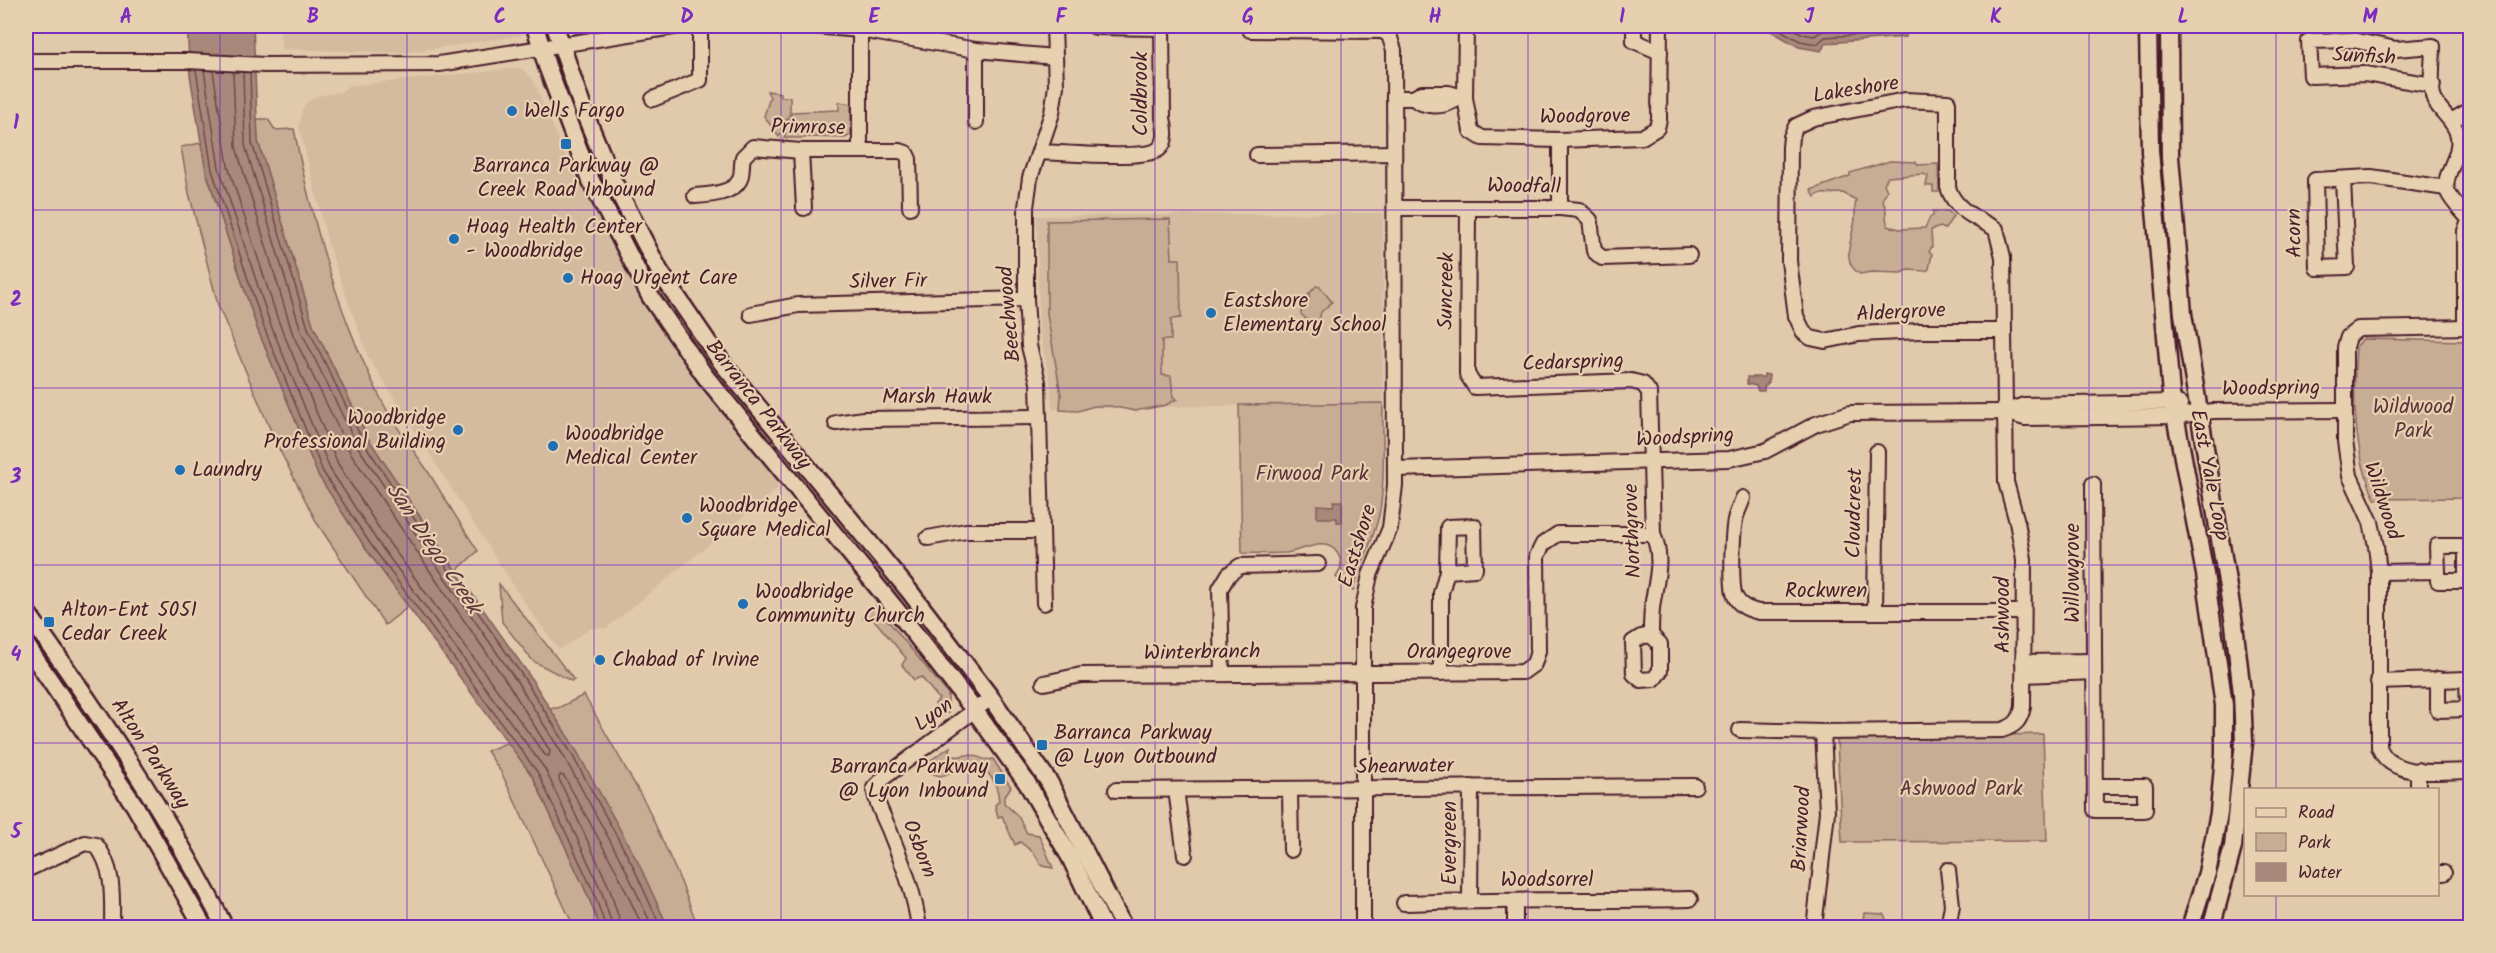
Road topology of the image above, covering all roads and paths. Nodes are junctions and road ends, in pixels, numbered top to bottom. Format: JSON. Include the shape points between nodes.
{"nodes":[{"id":1,"x":535,"y":26,"type":"edge"},
{"id":2,"x":555,"y":26,"type":"edge"},
{"id":3,"x":680,"y":26,"type":"edge"},
{"id":4,"x":700,"y":26,"type":"edge"},
{"id":5,"x":814,"y":26,"type":"edge"},
{"id":6,"x":1054,"y":26,"type":"edge"},
{"id":7,"x":1466,"y":26,"type":"edge"},
{"id":8,"x":1634,"y":26,"type":"edge"},
{"id":9,"x":1660,"y":26,"type":"edge"},
{"id":10,"x":2148,"y":26,"type":"edge"},
{"id":11,"x":2169,"y":26,"type":"edge"},
{"id":12,"x":860,"y":27,"type":"edge"},
{"id":13,"x":1095,"y":27,"type":"edge"},
{"id":14,"x":1162,"y":27,"type":"edge"},
{"id":15,"x":1250,"y":30,"type":"dead end"},
{"id":16,"x":559,"y":43,"type":"junction"},
{"id":17,"x":541,"y":46,"type":"junction"},
{"id":18,"x":976,"y":50,"type":"junction"},
{"id":19,"x":1660,"y":52,"type":"junction"},
{"id":20,"x":1055,"y":57,"type":"junction"},
{"id":21,"x":26,"y":61,"type":"edge"},
{"id":22,"x":2433,"y":85,"type":"junction"},
{"id":23,"x":1394,"y":98,"type":"junction"},
{"id":24,"x":1462,"y":98,"type":"junction"},
{"id":25,"x":653,"y":99,"type":"dead end"},
{"id":26,"x":2470,"y":110,"type":"edge"},
{"id":27,"x":2451,"y":121,"type":"junction"},
{"id":28,"x":976,"y":123,"type":"dead end"},
{"id":29,"x":1560,"y":140,"type":"junction"},
{"id":30,"x":860,"y":149,"type":"junction"},
{"id":31,"x":801,"y":151,"type":"junction"},
{"id":32,"x":1040,"y":152,"type":"junction"},
{"id":33,"x":1394,"y":153,"type":"junction"},
{"id":34,"x":1257,"y":155,"type":"dead end"},
{"id":35,"x":2343,"y":179,"type":"junction"},
{"id":36,"x":2446,"y":188,"type":"junction"},
{"id":37,"x":695,"y":196,"type":"dead end"},
{"id":38,"x":910,"y":207,"type":"dead end"},
{"id":39,"x":804,"y":208,"type":"dead end"},
{"id":40,"x":1395,"y":208,"type":"junction"},
{"id":41,"x":1468,"y":208,"type":"junction"},
{"id":42,"x":1560,"y":208,"type":"junction"},
{"id":43,"x":2470,"y":220,"type":"edge"},
{"id":44,"x":1996,"y":229,"type":"joint"},
{"id":45,"x":1689,"y":255,"type":"dead end"},
{"id":46,"x":1026,"y":299,"type":"junction"},
{"id":47,"x":751,"y":314,"type":"dead end"},
{"id":48,"x":2468,"y":326,"type":"edge"},
{"id":49,"x":2003,"y":331,"type":"junction"},
{"id":50,"x":1804,"y":333,"type":"joint"},
{"id":51,"x":1467,"y":374,"type":"joint"},
{"id":52,"x":2174,"y":409,"type":"junction"},
{"id":53,"x":2344,"y":410,"type":"junction"},
{"id":54,"x":761,"y":411,"type":"junction"},
{"id":55,"x":2198,"y":411,"type":"junction"},
{"id":56,"x":2004,"y":412,"type":"junction"},
{"id":57,"x":1039,"y":417,"type":"junction"},
{"id":58,"x":836,"y":423,"type":"dead end"},
{"id":59,"x":743,"y":425,"type":"junction"},
{"id":60,"x":1877,"y":452,"type":"dead end"},
{"id":61,"x":1652,"y":461,"type":"junction"},
{"id":62,"x":1396,"y":469,"type":"junction"},
{"id":63,"x":2093,"y":484,"type":"dead end"},
{"id":64,"x":1743,"y":498,"type":"dead end"},
{"id":65,"x":1041,"y":531,"type":"junction"},
{"id":66,"x":1653,"y":534,"type":"junction"},
{"id":67,"x":928,"y":538,"type":"dead end"},
{"id":68,"x":1318,"y":564,"type":"dead end"},
{"id":69,"x":1447,"y":571,"type":"dead end"},
{"id":70,"x":2438,"y":571,"type":"dead end"},
{"id":71,"x":2379,"y":572,"type":"junction"},
{"id":72,"x":1044,"y":603,"type":"dead end"},
{"id":73,"x":26,"y":611,"type":"edge"},
{"id":74,"x":1875,"y":611,"type":"junction"},
{"id":75,"x":2023,"y":612,"type":"junction"},
{"id":76,"x":1651,"y":636,"type":"dead end"},
{"id":77,"x":26,"y":645,"type":"edge"},
{"id":78,"x":2094,"y":667,"type":"junction"},
{"id":79,"x":2024,"y":668,"type":"junction"},
{"id":80,"x":1222,"y":673,"type":"junction"},
{"id":81,"x":1362,"y":673,"type":"junction"},
{"id":82,"x":1441,"y":673,"type":"junction"},
{"id":83,"x":2438,"y":679,"type":"dead end"},
{"id":84,"x":2378,"y":682,"type":"junction"},
{"id":85,"x":1044,"y":683,"type":"dead end"},
{"id":86,"x":992,"y":698,"type":"junction"},
{"id":87,"x":975,"y":711,"type":"junction"},
{"id":88,"x":1740,"y":730,"type":"dead end"},
{"id":89,"x":1823,"y":732,"type":"junction"},
{"id":90,"x":2418,"y":770,"type":"junction"},
{"id":91,"x":2470,"y":771,"type":"edge"},
{"id":92,"x":1695,"y":786,"type":"dead end"},
{"id":93,"x":2095,"y":786,"type":"dead end"},
{"id":94,"x":1471,"y":787,"type":"junction"},
{"id":95,"x":874,"y":788,"type":"joint"},
{"id":96,"x":2418,"y":788,"type":"edge"},
{"id":97,"x":1364,"y":789,"type":"junction"},
{"id":98,"x":1116,"y":790,"type":"dead end"},
{"id":99,"x":1176,"y":790,"type":"junction"},
{"id":100,"x":1290,"y":790,"type":"junction"},
{"id":101,"x":1291,"y":850,"type":"dead end"},
{"id":102,"x":1185,"y":855,"type":"dead end"},
{"id":103,"x":26,"y":870,"type":"edge"},
{"id":104,"x":1948,"y":870,"type":"dead end"},
{"id":105,"x":1690,"y":899,"type":"dead end"},
{"id":106,"x":1470,"y":900,"type":"junction"},
{"id":107,"x":1515,"y":902,"type":"junction"},
{"id":108,"x":1404,"y":903,"type":"dead end"},
{"id":109,"x":112,"y":927,"type":"edge"},
{"id":110,"x":204,"y":927,"type":"edge"},
{"id":111,"x":225,"y":927,"type":"edge"},
{"id":112,"x":919,"y":927,"type":"edge"},
{"id":113,"x":1104,"y":927,"type":"edge"},
{"id":114,"x":1124,"y":927,"type":"edge"},
{"id":115,"x":1364,"y":927,"type":"edge"},
{"id":116,"x":1515,"y":927,"type":"edge"},
{"id":117,"x":1814,"y":927,"type":"edge"},
{"id":118,"x":1948,"y":927,"type":"edge"},
{"id":119,"x":2190,"y":927,"type":"edge"},
{"id":120,"x":2211,"y":927,"type":"edge"}],
"edges":[{"from":1,"to":17,"type":"main road","name":"Barranca Parkway"},
{"from":2,"to":16,"type":"main road","name":"Barranca Parkway"},
{"from":3,"to":16,"type":"street"},
{"from":4,"to":25,"type":"street","via":[[700,80]]},
{"from":5,"to":12,"type":"street"},
{"from":6,"to":20,"type":"street","name":"Beechwood"},
{"from":7,"to":24,"type":"street","name":"Woodgrove"},
{"from":8,"to":19,"type":"street","via":[[1634,41]]},
{"from":9,"to":19,"type":"street","name":"Woodgrove"},
{"from":10,"to":52,"type":"main road","name":"East Yale Loop","via":[[2150,151]]},
{"from":11,"to":55,"type":"main road","name":"East Yale Loop","via":[[2170,157],[2182,314]]},
{"from":12,"to":18,"type":"street"},
{"from":12,"to":30,"type":"street"},
{"from":13,"to":14,"type":"street"},
{"from":14,"to":32,"type":"street","name":"Coldbrook","via":[[1165,131],[1161,148],[1144,155]]},
{"from":15,"to":23,"type":"street","name":"Eastshore","via":[[1382,31],[1389,35],[1395,51]]},
{"from":16,"to":17,"type":"street"},
{"from":16,"to":54,"type":"main road","name":"Barranca Parkway","via":[[612,179],[660,272],[722,363]]},
{"from":17,"to":21,"type":"street","via":[[439,64]]},
{"from":17,"to":59,"type":"main road","name":"Barranca Parkway","via":[[589,177],[643,284]]},
{"from":18,"to":20,"type":"street"},
{"from":18,"to":28,"type":"street"},
{"from":19,"to":29,"type":"street","name":"Woodgrove","via":[[1659,119],[1652,133],[1642,137]]},
{"from":20,"to":32,"type":"street","name":"Beechwood","via":[[1052,113]]},
{"from":22,"to":22,"type":"street","name":"Sunfish","via":[[2365,74],[2311,76],[2309,41],[2353,40],[2396,49],[2433,46]]},
{"from":22,"to":27,"type":"street","name":"Sunfish","via":[[2434,101]]},
{"from":23,"to":24,"type":"street","via":[[1413,98],[1421,105],[1449,104]]},
{"from":23,"to":33,"type":"street","name":"Eastshore"},
{"from":24,"to":29,"type":"street","name":"Woodgrove","via":[[1468,126],[1476,136]]},
{"from":26,"to":27,"type":"street"},
{"from":27,"to":36,"type":"street","name":"Sunfish","via":[[2459,147]]},
{"from":29,"to":42,"type":"street"},
{"from":30,"to":31,"type":"street","name":"Primrose"},
{"from":30,"to":38,"type":"street","name":"Primrose","via":[[906,153]]},
{"from":31,"to":37,"type":"street","name":"Primrose","via":[[749,149],[742,157],[737,184],[716,194]]},
{"from":31,"to":39,"type":"street"},
{"from":32,"to":46,"type":"street","name":"Beechwood","via":[[1030,178],[1026,207]]},
{"from":33,"to":34,"type":"street"},
{"from":33,"to":40,"type":"street","name":"Eastshore"},
{"from":35,"to":35,"type":"street","name":"Acorn","via":[[2315,180],[2317,268],[2347,267]]},
{"from":35,"to":36,"type":"street","name":"Acorn","via":[[2371,177]]},
{"from":36,"to":43,"type":"street"},
{"from":40,"to":41,"type":"street","name":"Woodfall"},
{"from":40,"to":62,"type":"street","name":"Eastshore"},
{"from":41,"to":42,"type":"street","name":"Woodfall"},
{"from":41,"to":51,"type":"street","name":"Suncreek"},
{"from":42,"to":45,"type":"street","name":"Woodfall","via":[[1579,210],[1590,220],[1594,250],[1602,258]]},
{"from":43,"to":48,"type":"street","via":[[2465,231]]},
{"from":44,"to":49,"type":"street","name":"Ashwood","via":[[2003,257]]},
{"from":44,"to":50,"type":"street","name":"Lakeshore","via":[[1959,207],[1950,195],[1947,102],[1905,100],[1804,120],[1791,137],[1789,261],[1796,316]]},
{"from":46,"to":47,"type":"street","name":"Silver Fir","via":[[798,305]]},
{"from":46,"to":57,"type":"street","name":"Beechwood"},
{"from":48,"to":53,"type":"street","name":"Wildwood","via":[[2362,327],[2354,331],[2345,348]]},
{"from":49,"to":50,"type":"street","name":"Aldergrove","via":[[1875,333],[1825,341]]},
{"from":49,"to":56,"type":"street","name":"Ashwood"},
{"from":51,"to":61,"type":"street","name":"Cedarspring","via":[[1475,387],[1631,381],[1643,384],[1651,397]]},
{"from":52,"to":55,"type":"street","name":"Woodspring"},
{"from":52,"to":56,"type":"street","name":"Woodspring","via":[[2024,405]]},
{"from":52,"to":119,"type":"main road","name":"East Yale Loop","via":[[2207,585],[2224,705],[2219,813],[2207,873]]},
{"from":53,"to":55,"type":"street","name":"Woodspring"},
{"from":53,"to":71,"type":"street","name":"Wildwood","via":[[2348,467],[2371,522]]},
{"from":54,"to":59,"type":"main road"},
{"from":54,"to":86,"type":"main road","name":"Barranca Parkway"},
{"from":55,"to":120,"type":"main road","name":"East Yale Loop","via":[[2234,624],[2244,742],[2233,847]]},
{"from":56,"to":61,"type":"street","name":"Woodspring","via":[[1850,413],[1816,424],[1755,454],[1721,460]]},
{"from":56,"to":75,"type":"street","name":"Ashwood","via":[[2006,482],[2024,559]]},
{"from":57,"to":58,"type":"street","name":"Marsh Hawk","via":[[864,419]]},
{"from":57,"to":65,"type":"street","name":"Beechwood"},
{"from":59,"to":87,"type":"main road","name":"Barranca Parkway"},
{"from":60,"to":74,"type":"street","name":"Cloudcrest"},
{"from":61,"to":62,"type":"street","name":"Woodspring"},
{"from":61,"to":66,"type":"street","name":"Northgrove"},
{"from":62,"to":81,"type":"street","name":"Eastshore","via":[[1390,528],[1366,588]]},
{"from":63,"to":78,"type":"street","name":"Willowgrove"},
{"from":64,"to":74,"type":"street","name":"Rockwren","via":[[1735,518],[1733,554],[1734,593],[1743,606],[1759,612]]},
{"from":65,"to":67,"type":"street","via":[[966,531]]},
{"from":65,"to":72,"type":"street","name":"Beechwood"},
{"from":66,"to":76,"type":"street","name":"Northgrove","via":[[1659,550],[1659,571]]},
{"from":66,"to":82,"type":"street","name":"Orangegrove","via":[[1558,534],[1549,539],[1537,556],[1538,651],[1534,664],[1514,673]]},
{"from":68,"to":80,"type":"street","via":[[1240,566],[1229,574],[1220,589]]},
{"from":69,"to":82,"type":"street","via":[[1441,593]]},
{"from":70,"to":71,"type":"street"},
{"from":71,"to":84,"type":"street","name":"Wildwood"},
{"from":73,"to":111,"type":"main road","name":"Alton Parkway","via":[[141,778]]},
{"from":74,"to":75,"type":"street","name":"Rockwren"},
{"from":75,"to":79,"type":"street","name":"Ashwood"},
{"from":77,"to":110,"type":"main road","name":"Alton Parkway","via":[[135,806]]},
{"from":78,"to":79,"type":"street"},
{"from":78,"to":93,"type":"street","name":"Willowgrove"},
{"from":79,"to":89,"type":"street","name":"Ashwood","via":[[2023,707],[2013,727]]},
{"from":80,"to":81,"type":"street","name":"Winterbranch"},
{"from":80,"to":85,"type":"street","name":"Winterbranch","via":[[1081,675]]},
{"from":81,"to":82,"type":"street","name":"Orangegrove"},
{"from":81,"to":97,"type":"street","name":"Eastshore"},
{"from":83,"to":84,"type":"street"},
{"from":84,"to":90,"type":"street","name":"Wildwood","via":[[2379,747],[2387,761]]},
{"from":86,"to":87,"type":"street","name":"Lyon"},
{"from":86,"to":114,"type":"main road","name":"Barranca Parkway","via":[[1050,782]]},
{"from":87,"to":95,"type":"street","name":"Lyon"},
{"from":87,"to":113,"type":"main road","name":"Barranca Parkway","via":[[1027,783],[1070,857]]},
{"from":88,"to":89,"type":"street","name":"Ashwood"},
{"from":89,"to":117,"type":"street","name":"Briarwood","via":[[1827,812]]},
{"from":90,"to":91,"type":"street"},
{"from":90,"to":96,"type":"street"},
{"from":92,"to":94,"type":"street","name":"Shearwater"},
{"from":94,"to":97,"type":"street","name":"Shearwater"},
{"from":94,"to":106,"type":"street","name":"Evergreen"},
{"from":95,"to":112,"type":"street","name":"Osborn","via":[[915,898]]},
{"from":97,"to":100,"type":"street","name":"Shearwater"},
{"from":97,"to":115,"type":"street","name":"Eastshore"},
{"from":98,"to":99,"type":"street","name":"Shearwater"},
{"from":99,"to":100,"type":"street","name":"Shearwater"},
{"from":99,"to":102,"type":"street"},
{"from":100,"to":101,"type":"street"},
{"from":103,"to":109,"type":"street","via":[[85,843],[96,845],[104,854],[111,885]]},
{"from":104,"to":118,"type":"street","via":[[1952,905]]},
{"from":105,"to":107,"type":"street","name":"Woodsorrel"},
{"from":106,"to":107,"type":"street","name":"Woodsorrel"},
{"from":106,"to":108,"type":"street","name":"Woodsorrel"},
{"from":107,"to":116,"type":"street"}]}
